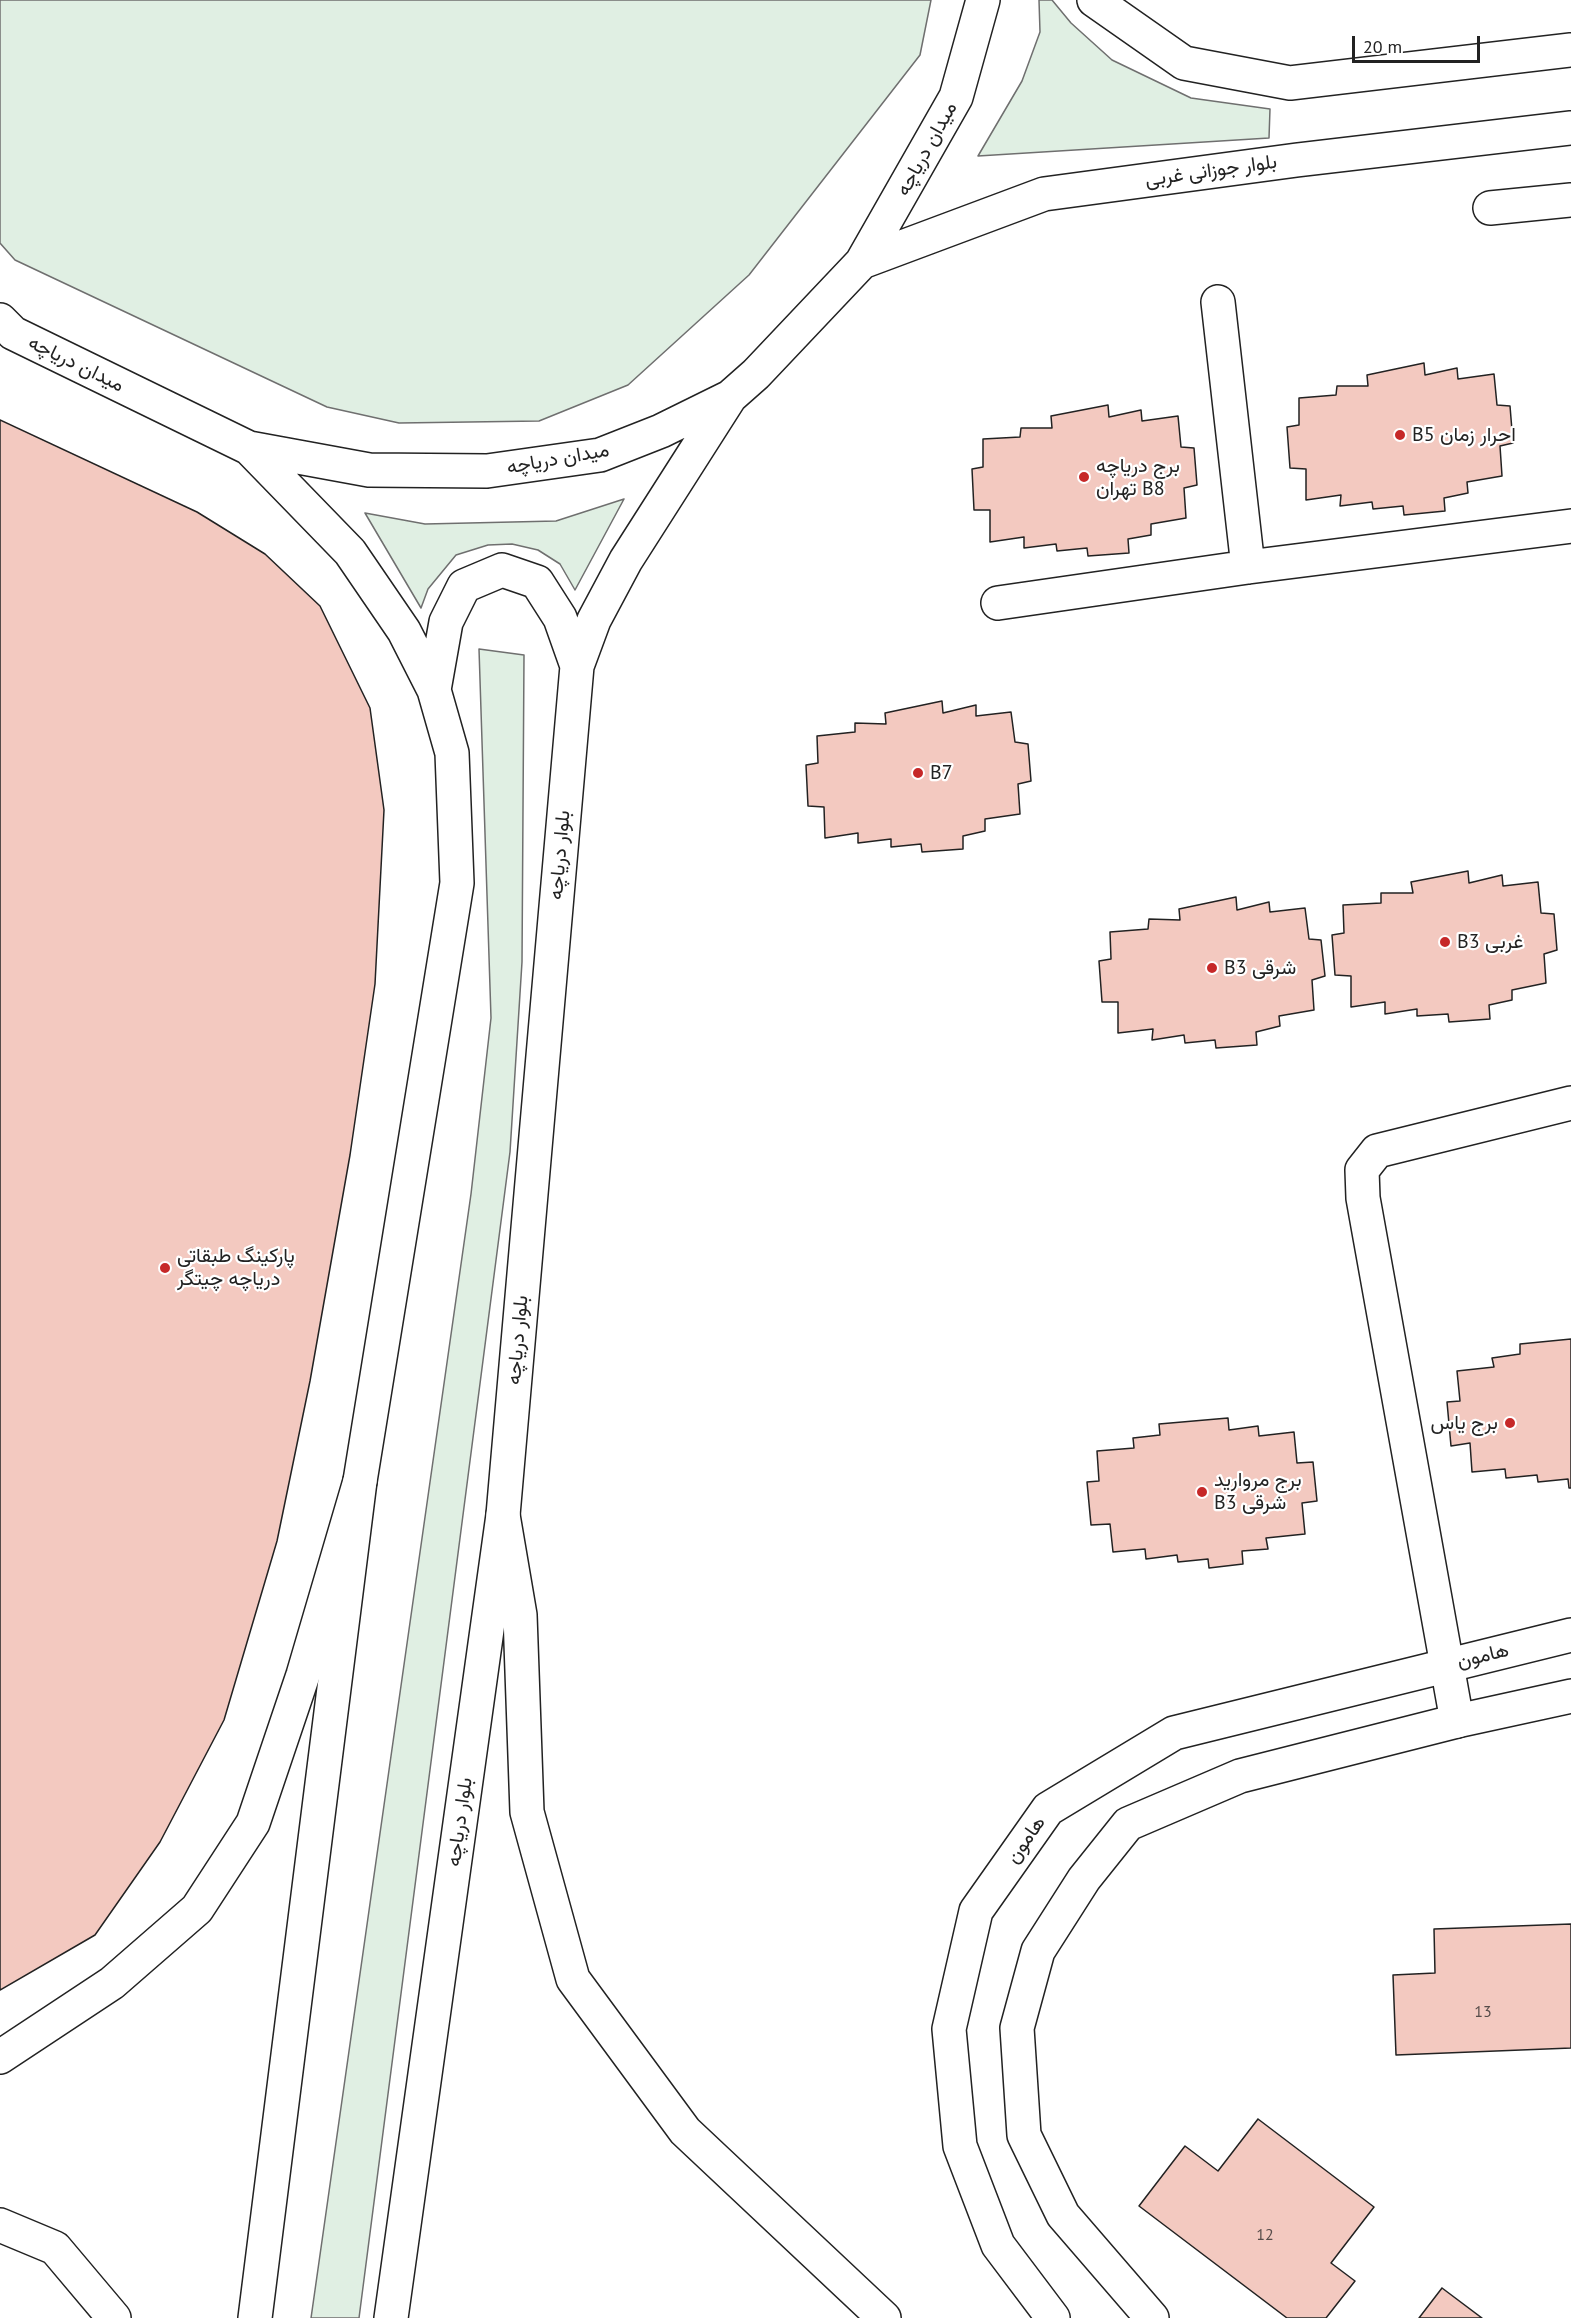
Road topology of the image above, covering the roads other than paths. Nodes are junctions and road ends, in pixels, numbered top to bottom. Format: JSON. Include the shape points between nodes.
{"nodes":[{"id":1,"x":983,"y":0,"type":"edge"},
{"id":2,"x":1094,"y":0,"type":"edge"},
{"id":3,"x":1571,"y":50,"type":"edge"},
{"id":4,"x":1571,"y":128,"type":"edge"},
{"id":5,"x":1571,"y":200,"type":"edge"},
{"id":6,"x":1490,"y":208,"type":"dead end"},
{"id":7,"x":862,"y":262,"type":"junction"},
{"id":8,"x":1218,"y":302,"type":"dead end"},
{"id":9,"x":4,"y":327,"type":"edge"},
{"id":10,"x":730,"y":397,"type":"junction"},
{"id":11,"x":249,"y":448,"type":"junction"},
{"id":12,"x":1571,"y":526,"type":"edge"},
{"id":13,"x":1248,"y":567,"type":"junction"},
{"id":14,"x":998,"y":603,"type":"dead end"},
{"id":15,"x":577,"y":666,"type":"junction"},
{"id":16,"x":434,"y":690,"type":"junction"},
{"id":17,"x":1571,"y":1103,"type":"edge"},
{"id":18,"x":360,"y":1481,"type":"junction"},
{"id":19,"x":503,"y":1515,"type":"junction"},
{"id":20,"x":1571,"y":1635,"type":"edge"},
{"id":21,"x":1446,"y":1665,"type":"junction"},
{"id":22,"x":1571,"y":1696,"type":"edge"},
{"id":23,"x":1456,"y":1721,"type":"junction"},
{"id":24,"x":0,"y":2057,"type":"edge"},
{"id":25,"x":0,"y":2225,"type":"edge"},
{"id":26,"x":114,"y":2318,"type":"edge"},
{"id":27,"x":255,"y":2318,"type":"edge"},
{"id":28,"x":391,"y":2318,"type":"edge"},
{"id":29,"x":884,"y":2318,"type":"edge"},
{"id":30,"x":1053,"y":2318,"type":"edge"},
{"id":31,"x":1152,"y":2318,"type":"edge"}],
"edges":[{"from":1,"to":7,"type":"main road","name":"میدان دریاچه","via":[[956,97]]},
{"from":2,"to":3,"type":"main road","via":[[1184,63],[1290,83]]},
{"from":4,"to":7,"type":"main road","name":"بلوار جوزانی غربی","via":[[1044,194]]},
{"from":5,"to":6,"type":"main road"},
{"from":7,"to":10,"type":"main road","name":"میدان دریاچه"},
{"from":8,"to":13,"type":"main road"},
{"from":9,"to":11,"type":"main road","name":"میدان دریاچه"},
{"from":10,"to":11,"type":"main road","name":"میدان دریاچه","via":[[600,455],[487,471],[369,470]]},
{"from":10,"to":15,"type":"main road","name":"بلوار دریاچه","via":[[626,560],[594,620]]},
{"from":11,"to":16,"type":"main road","via":[[350,552],[404,631]]},
{"from":12,"to":13,"type":"main road"},
{"from":13,"to":14,"type":"main road"},
{"from":15,"to":16,"type":"main road","via":[[560,618],[537,582],[502,570],[464,586],[446,622]]},
{"from":15,"to":19,"type":"main road","name":"بلوار دریاچه"},
{"from":16,"to":18,"type":"main road","via":[[452,753],[457,883]]},
{"from":17,"to":21,"type":"main road","via":[[1377,1151],[1362,1170],[1363,1198]]},
{"from":18,"to":24,"type":"main road","via":[[303,1675],[253,1823],[197,1909],[112,1983]]},
{"from":18,"to":27,"type":"main road"},
{"from":19,"to":28,"type":"main road","name":"بلوار دریاچه"},
{"from":19,"to":29,"type":"main road","via":[[520,1615],[527,1812],[573,1979],[685,2131]]},
{"from":20,"to":21,"type":"main road","name":"هامون"},
{"from":21,"to":23,"type":"main road"},
{"from":21,"to":30,"type":"main road","name":"هامون","via":[[1174,1733],[1048,1809],[976,1911],[948,2029],[960,2146],[998,2245]]},
{"from":22,"to":23,"type":"main road"},
{"from":23,"to":31,"type":"main road","via":[[1240,1776],[1128,1824],[1084,1879],[1038,1951],[1017,2028],[1024,2135],[1062,2215]]},
{"from":25,"to":26,"type":"main road","via":[[55,2248]]}]}
